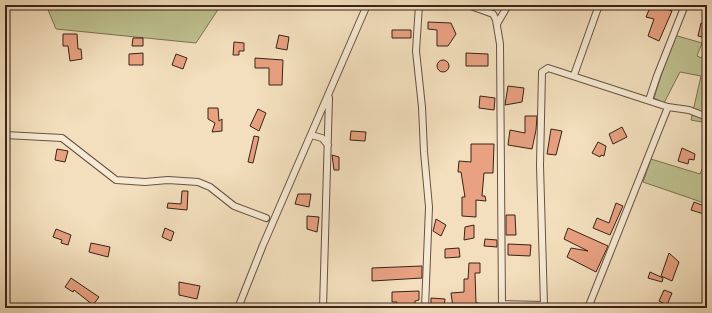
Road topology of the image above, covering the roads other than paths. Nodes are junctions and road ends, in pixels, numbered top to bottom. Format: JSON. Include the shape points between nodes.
{"nodes":[{"id":1,"x":367,"y":5,"type":"edge"},
{"id":2,"x":418,"y":5,"type":"edge"},
{"id":3,"x":468,"y":5,"type":"edge"},
{"id":4,"x":508,"y":5,"type":"edge"},
{"id":5,"x":599,"y":5,"type":"edge"},
{"id":6,"x":685,"y":5,"type":"edge"},
{"id":7,"x":497,"y":24,"type":"junction"},
{"id":8,"x":574,"y":75,"type":"junction"},
{"id":9,"x":329,"y":93,"type":"junction"},
{"id":10,"x":649,"y":100,"type":"junction"},
{"id":11,"x":668,"y":107,"type":"junction"},
{"id":12,"x":707,"y":117,"type":"edge"},
{"id":13,"x":5,"y":135,"type":"edge"},
{"id":14,"x":311,"y":135,"type":"junction"},
{"id":15,"x":328,"y":145,"type":"junction"},
{"id":16,"x":277,"y":214,"type":"junction"},
{"id":17,"x":266,"y":218,"type":"junction"},
{"id":18,"x":272,"y":225,"type":"junction"},
{"id":19,"x":502,"y":306,"type":"edge"},
{"id":20,"x":545,"y":306,"type":"edge"},
{"id":21,"x":238,"y":308,"type":"edge"},
{"id":22,"x":323,"y":308,"type":"edge"},
{"id":23,"x":425,"y":308,"type":"edge"},
{"id":24,"x":588,"y":308,"type":"edge"}],
"edges":[{"from":1,"to":9,"type":"street"},
{"from":2,"to":23,"type":"street","via":[[416,51],[429,208]]},
{"from":3,"to":7,"type":"street","via":[[493,14]]},
{"from":4,"to":7,"type":"street"},
{"from":5,"to":8,"type":"street"},
{"from":6,"to":10,"type":"street"},
{"from":7,"to":19,"type":"street","via":[[500,44]]},
{"from":8,"to":10,"type":"street"},
{"from":8,"to":20,"type":"street","via":[[548,68],[542,72],[540,165]]},
{"from":9,"to":14,"type":"street"},
{"from":9,"to":15,"type":"street"},
{"from":10,"to":11,"type":"street"},
{"from":11,"to":12,"type":"street","via":[[688,110]]},
{"from":11,"to":24,"type":"street"},
{"from":13,"to":17,"type":"street","via":[[62,138],[116,180],[198,182],[210,186],[234,206]]},
{"from":14,"to":15,"type":"street","via":[[322,138]]},
{"from":14,"to":16,"type":"street"},
{"from":15,"to":22,"type":"street"},
{"from":16,"to":17,"type":"street"},
{"from":16,"to":18,"type":"street"},
{"from":17,"to":18,"type":"street"},
{"from":18,"to":21,"type":"street"},
{"from":19,"to":20,"type":"street"}]}
